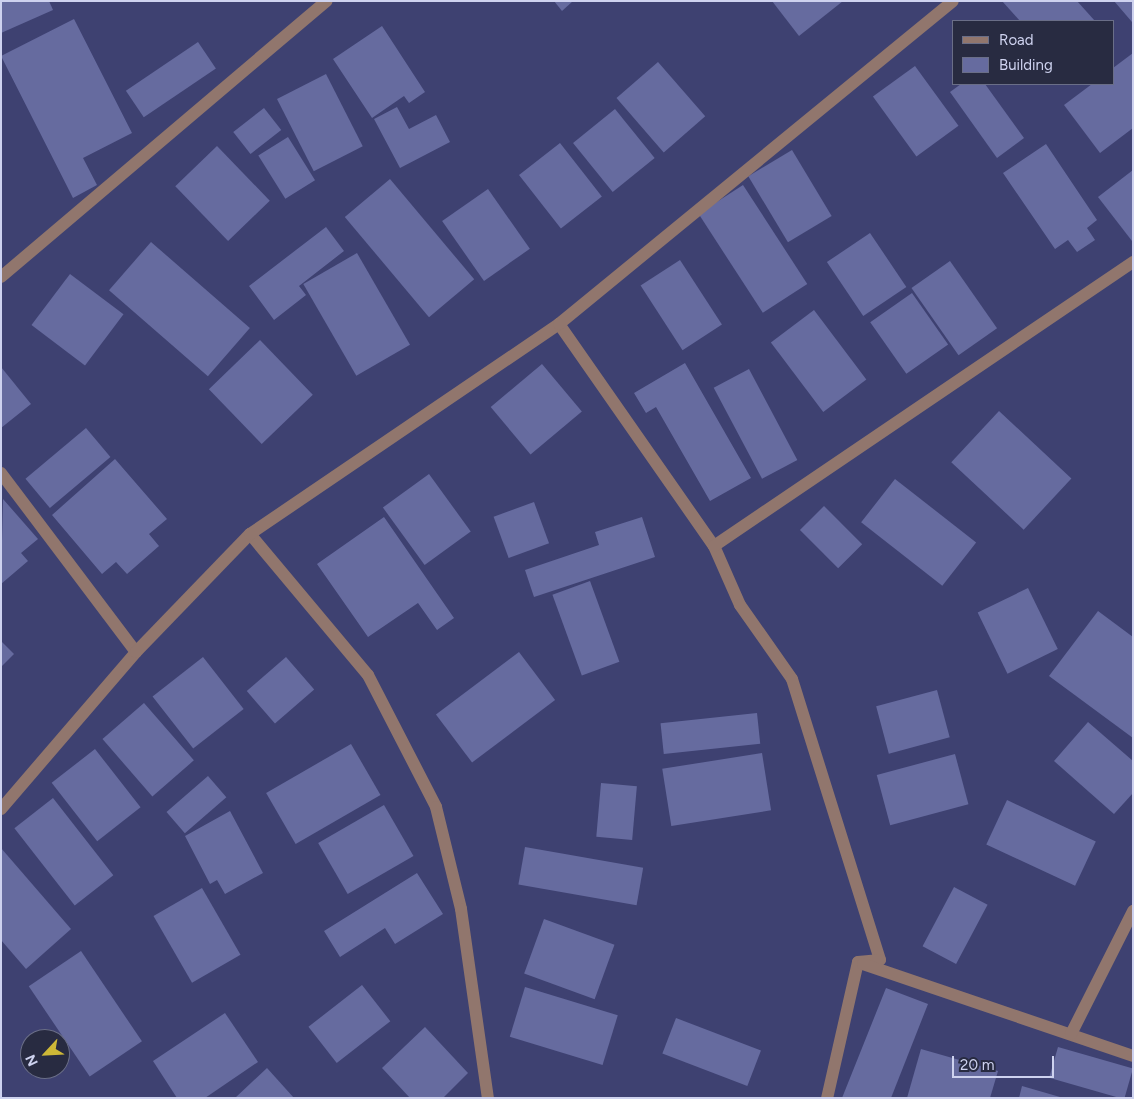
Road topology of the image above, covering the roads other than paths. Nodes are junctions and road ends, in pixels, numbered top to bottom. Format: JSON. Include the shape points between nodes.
{"nodes":[{"id":1,"x":327,"y":1,"type":"edge"},
{"id":2,"x":953,"y":1,"type":"edge"},
{"id":3,"x":1133,"y":262,"type":"edge"},
{"id":4,"x":1,"y":277,"type":"edge"},
{"id":5,"x":559,"y":324,"type":"junction"},
{"id":6,"x":1,"y":473,"type":"edge"},
{"id":7,"x":250,"y":534,"type":"junction"},
{"id":8,"x":714,"y":546,"type":"junction"},
{"id":9,"x":136,"y":652,"type":"junction"},
{"id":10,"x":1,"y":809,"type":"edge"},
{"id":11,"x":1133,"y":911,"type":"edge"},
{"id":12,"x":858,"y":962,"type":"junction"},
{"id":13,"x":1071,"y":1034,"type":"junction"},
{"id":14,"x":1133,"y":1056,"type":"edge"},
{"id":15,"x":488,"y":1098,"type":"edge"},
{"id":16,"x":827,"y":1098,"type":"edge"}],
"edges":[{"from":1,"to":4,"type":"street"},
{"from":2,"to":5,"type":"street"},
{"from":3,"to":8,"type":"street"},
{"from":5,"to":7,"type":"street"},
{"from":5,"to":8,"type":"street"},
{"from":6,"to":9,"type":"street"},
{"from":7,"to":9,"type":"street"},
{"from":7,"to":15,"type":"street","via":[[368,675],[436,806],[461,909]]},
{"from":8,"to":12,"type":"street","via":[[740,606],[792,679],[880,960]]},
{"from":9,"to":10,"type":"street"},
{"from":11,"to":13,"type":"street"},
{"from":12,"to":13,"type":"street"},
{"from":12,"to":16,"type":"street"},
{"from":13,"to":14,"type":"street"}]}
